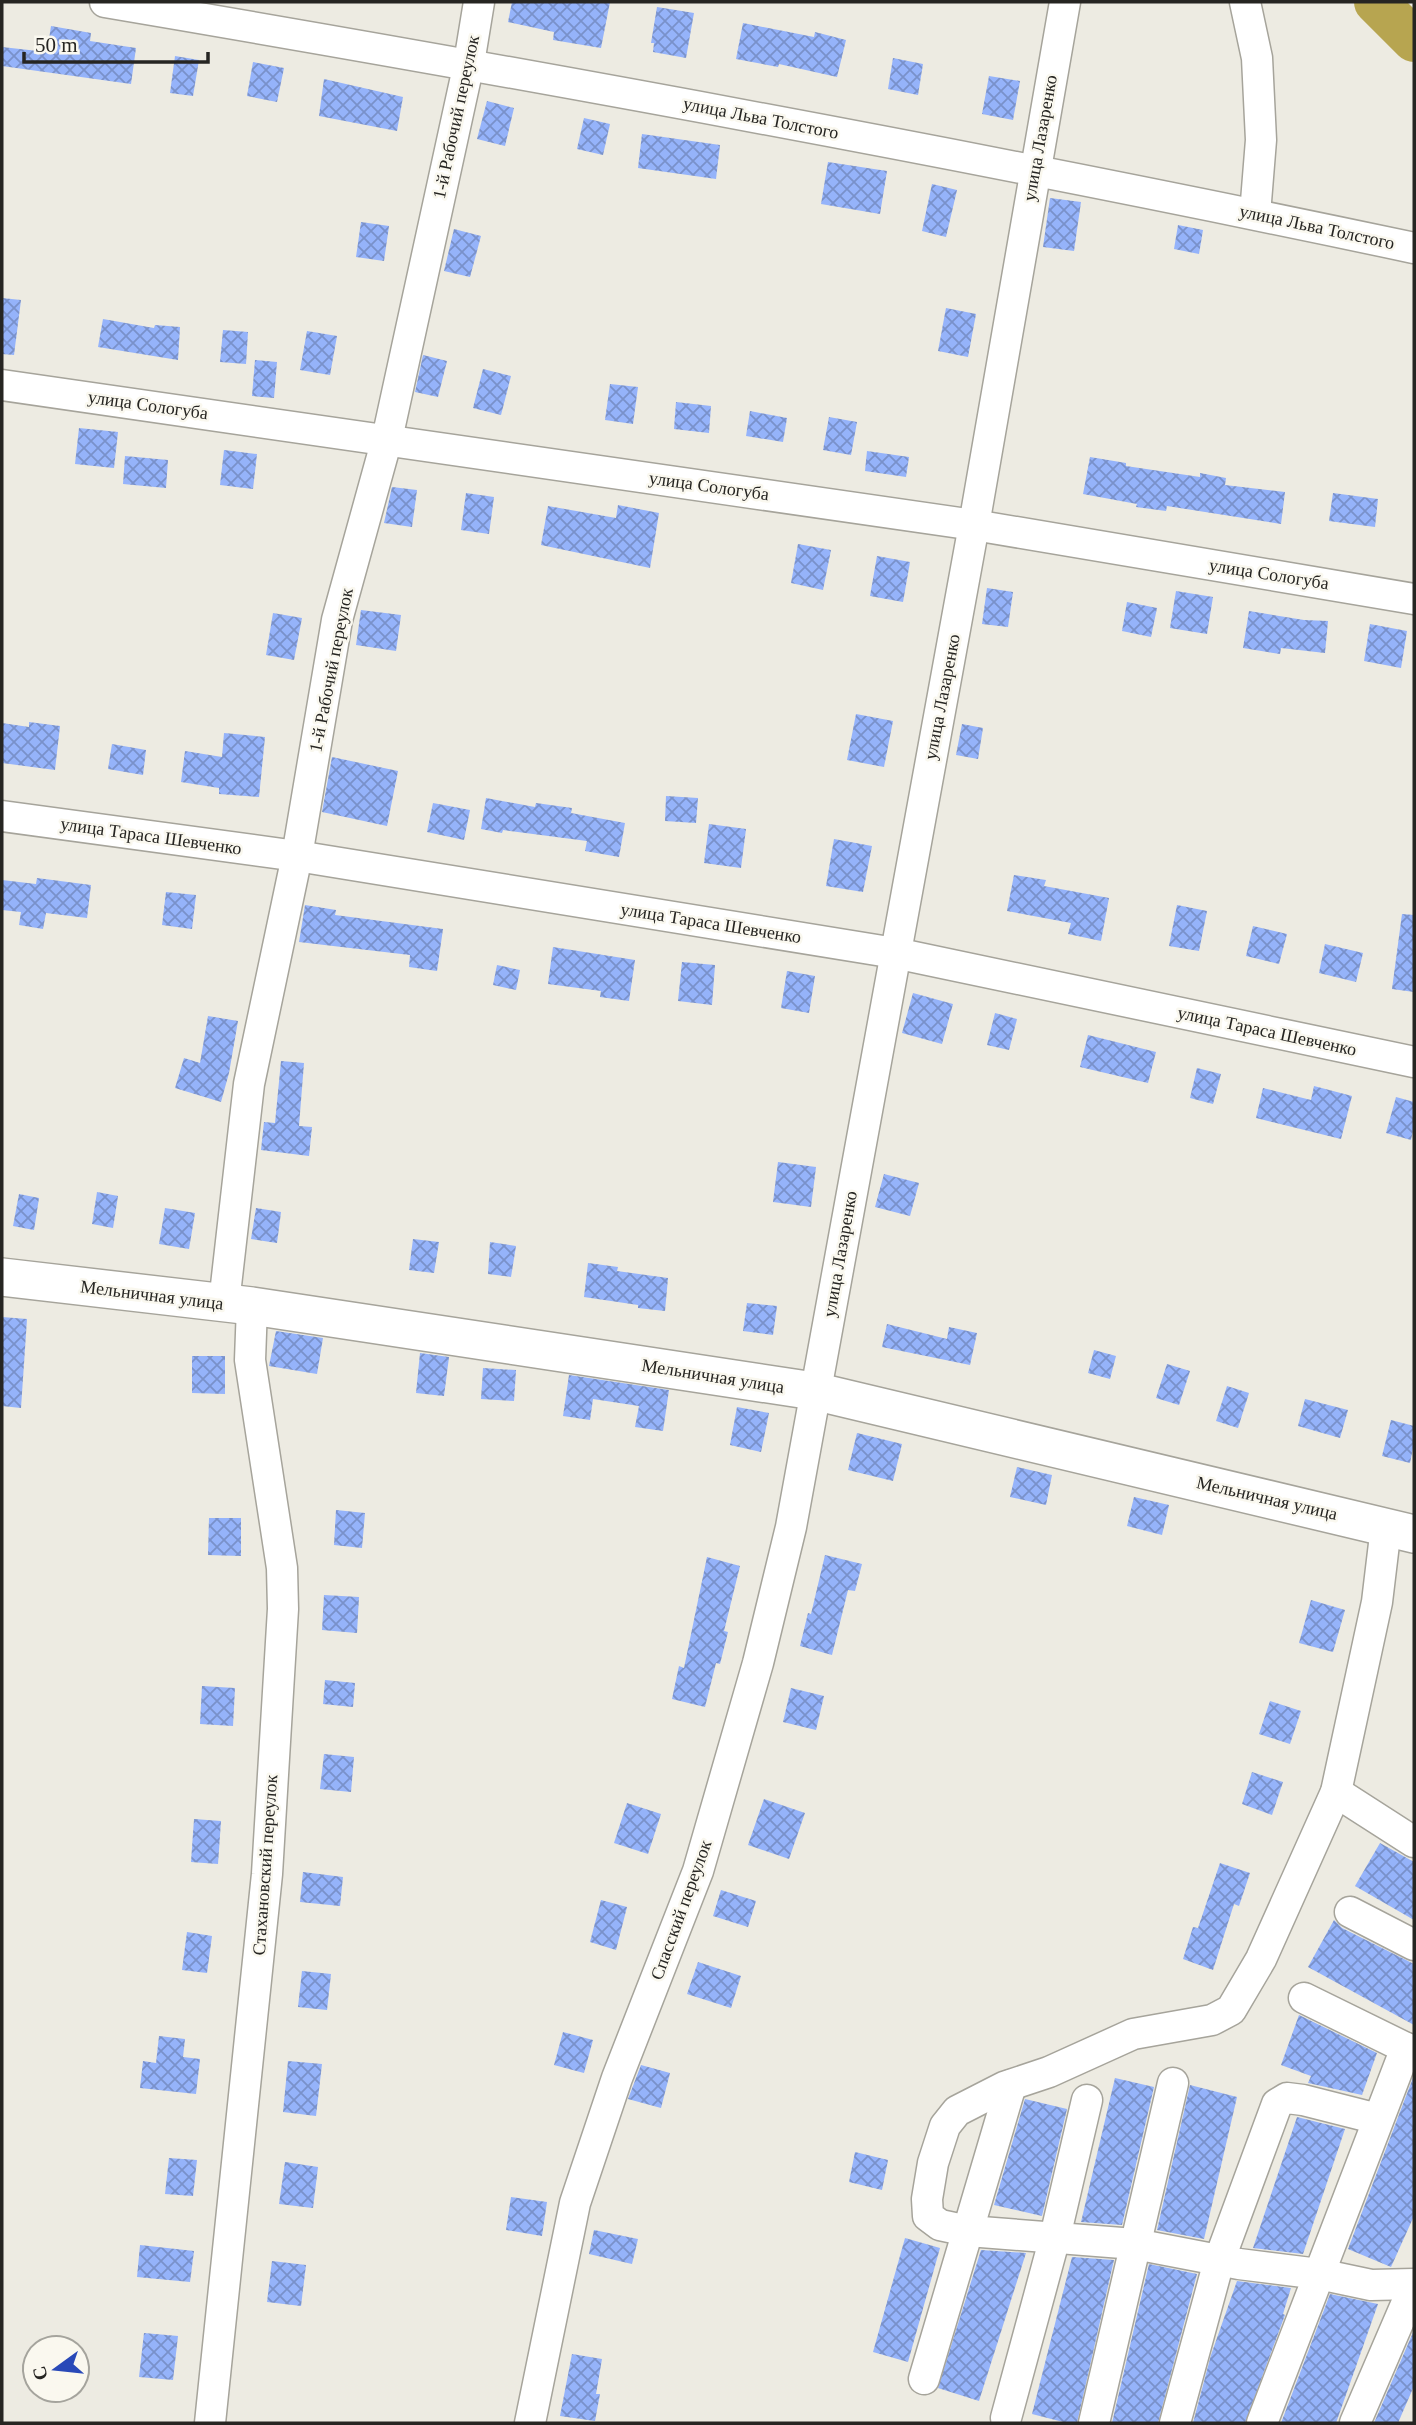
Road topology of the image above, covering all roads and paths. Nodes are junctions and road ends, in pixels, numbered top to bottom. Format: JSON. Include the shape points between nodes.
{"nodes":[{"id":1,"x":105,"y":2,"type":"edge"},
{"id":2,"x":479,"y":2,"type":"edge"},
{"id":3,"x":1065,"y":2,"type":"edge"},
{"id":4,"x":1245,"y":2,"type":"edge"},
{"id":5,"x":469,"y":63,"type":"junction"},
{"id":6,"x":1034,"y":169,"type":"junction"},
{"id":7,"x":1255,"y":214,"type":"junction"},
{"id":8,"x":1414,"y":248,"type":"edge"},
{"id":9,"x":2,"y":385,"type":"edge"},
{"id":10,"x":387,"y":439,"type":"junction"},
{"id":11,"x":974,"y":525,"type":"junction"},
{"id":12,"x":1414,"y":599,"type":"edge"},
{"id":13,"x":2,"y":816,"type":"edge"},
{"id":14,"x":297,"y":856,"type":"junction"},
{"id":15,"x":895,"y":953,"type":"junction"},
{"id":16,"x":1414,"y":1062,"type":"edge"},
{"id":17,"x":2,"y":1277,"type":"edge"},
{"id":18,"x":238,"y":1305,"type":"junction"},
{"id":19,"x":814,"y":1391,"type":"junction"},
{"id":20,"x":1400,"y":1530,"type":"edge"},
{"id":21,"x":1336,"y":1792,"type":"junction"},
{"id":22,"x":1414,"y":1842,"type":"edge"},
{"id":23,"x":1350,"y":1912,"type":"dead end"},
{"id":24,"x":1414,"y":1945,"type":"edge"},
{"id":25,"x":1304,"y":1998,"type":"dead end"},
{"id":26,"x":1410,"y":2050,"type":"edge"},
{"id":27,"x":1173,"y":2083,"type":"dead end"},
{"id":28,"x":1011,"y":2085,"type":"junction"},
{"id":29,"x":1087,"y":2100,"type":"dead end"},
{"id":30,"x":1378,"y":2119,"type":"junction"},
{"id":31,"x":968,"y":2231,"type":"junction"},
{"id":32,"x":1055,"y":2237,"type":"junction"},
{"id":33,"x":1135,"y":2244,"type":"junction"},
{"id":34,"x":1219,"y":2261,"type":"junction"},
{"id":35,"x":1319,"y":2274,"type":"junction"},
{"id":36,"x":1414,"y":2285,"type":"edge"},
{"id":37,"x":924,"y":2379,"type":"dead end"},
{"id":38,"x":1006,"y":2418,"type":"dead end"},
{"id":39,"x":210,"y":2423,"type":"edge"},
{"id":40,"x":530,"y":2423,"type":"edge"},
{"id":41,"x":1094,"y":2423,"type":"edge"},
{"id":42,"x":1175,"y":2423,"type":"edge"},
{"id":43,"x":1262,"y":2423,"type":"edge"},
{"id":44,"x":1354,"y":2423,"type":"edge"}],
"edges":[{"from":1,"to":5,"type":"street","name":"улица Льва Толстого"},
{"from":2,"to":5,"type":"street","name":"1-й Рабочий переулок"},
{"from":3,"to":6,"type":"street","name":"улица Лазаренко"},
{"from":4,"to":7,"type":"street","via":[[1257,58],[1261,140]]},
{"from":5,"to":6,"type":"street","name":"улица Льва Толстого"},
{"from":5,"to":10,"type":"street","name":"1-й Рабочий переулок"},
{"from":6,"to":7,"type":"street","name":"улица Льва Толстого"},
{"from":6,"to":11,"type":"street","name":"улица Лазаренко"},
{"from":7,"to":8,"type":"street","name":"улица Льва Толстого"},
{"from":9,"to":10,"type":"street","name":"улица Сологуба"},
{"from":10,"to":11,"type":"street","name":"улица Сологуба"},
{"from":10,"to":14,"type":"street","name":"1-й Рабочий переулок","via":[[337,621]]},
{"from":11,"to":12,"type":"street","name":"улица Сологуба"},
{"from":11,"to":15,"type":"street","name":"улица Лазаренко"},
{"from":13,"to":14,"type":"street","name":"улица Тараса Шевченко"},
{"from":14,"to":15,"type":"street","name":"улица Тараса Шевченко"},
{"from":14,"to":18,"type":"street","name":"1-й Рабочий переулок","via":[[249,1084]]},
{"from":15,"to":16,"type":"street","name":"улица Тараса Шевченко"},
{"from":15,"to":19,"type":"street","name":"улица Лазаренко"},
{"from":17,"to":18,"type":"main road","name":"Мельничная улица"},
{"from":18,"to":19,"type":"main road","name":"Мельничная улица"},
{"from":18,"to":39,"type":"street","name":"Стахановский переулок","via":[[282,1568],[283,1609],[267,1874]]},
{"from":19,"to":20,"type":"main road","name":"Мельничная улица"},
{"from":19,"to":40,"type":"street","name":"Спасский переулок","via":[[791,1527],[758,1664],[698,1871],[617,2078],[575,2203]]},
{"from":20,"to":21,"type":"street","via":[[1377,1602]]},
{"from":21,"to":22,"type":"street"},
{"from":21,"to":28,"type":"street","via":[[1261,1959],[1231,2010],[1212,2020],[1133,2034]]},
{"from":23,"to":24,"type":"street"},
{"from":25,"to":26,"type":"street"},
{"from":26,"to":30,"type":"street"},
{"from":27,"to":33,"type":"street"},
{"from":28,"to":31,"type":"street"},
{"from":28,"to":31,"type":"street","via":[[957,2111],[945,2126],[933,2163],[928,2216],[940,2225]]},
{"from":29,"to":32,"type":"street"},
{"from":30,"to":34,"type":"street","via":[[1295,2099],[1277,2104]]},
{"from":30,"to":35,"type":"street"},
{"from":31,"to":32,"type":"street"},
{"from":31,"to":37,"type":"street"},
{"from":32,"to":33,"type":"street"},
{"from":32,"to":38,"type":"street"},
{"from":33,"to":34,"type":"street"},
{"from":33,"to":41,"type":"street"},
{"from":34,"to":35,"type":"street"},
{"from":34,"to":42,"type":"street"},
{"from":35,"to":36,"type":"street","via":[[1371,2285]]},
{"from":35,"to":43,"type":"street"},
{"from":36,"to":44,"type":"street"}]}
